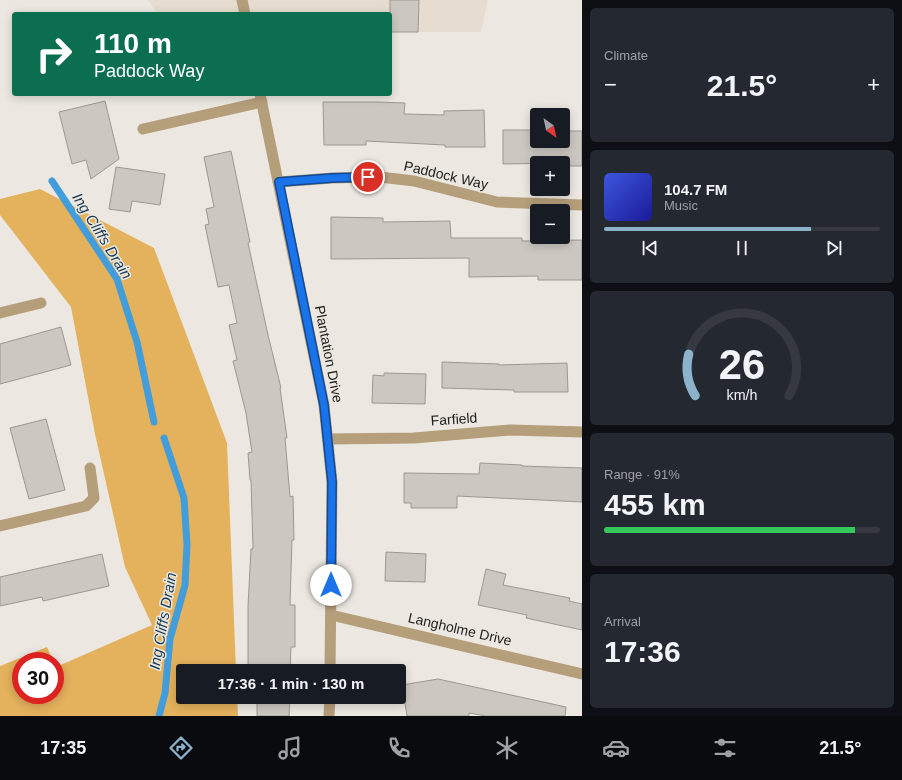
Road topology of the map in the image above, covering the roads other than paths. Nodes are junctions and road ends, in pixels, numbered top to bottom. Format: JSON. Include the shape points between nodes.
{"nodes":[{"id":1,"x":242,"y":0,"type":"edge"},
{"id":2,"x":245,"y":12,"type":"edge"},
{"id":3,"x":261,"y":98,"type":"edge"},
{"id":4,"x":144,"y":129,"type":"dead end"},
{"id":5,"x":279,"y":182,"type":"junction"},
{"id":6,"x":582,"y":205,"type":"edge"},
{"id":7,"x":41,"y":303,"type":"dead end"},
{"id":8,"x":0,"y":313,"type":"edge"},
{"id":9,"x":582,"y":432,"type":"edge"},
{"id":10,"x":328,"y":439,"type":"junction"},
{"id":11,"x":90,"y":468,"type":"dead end"},
{"id":12,"x":0,"y":526,"type":"edge"},
{"id":13,"x":331,"y":615,"type":"junction"},
{"id":14,"x":330,"y":664,"type":"edge"},
{"id":15,"x":582,"y":674,"type":"edge"},
{"id":16,"x":330,"y":704,"type":"edge"},
{"id":17,"x":329,"y":716,"type":"edge"}],
"edges":[{"from":1,"to":2,"type":"street"},
{"from":3,"to":4,"type":"street"},
{"from":3,"to":5,"type":"street","name":"Plantation Drive"},
{"from":5,"to":6,"type":"street","name":"Paddock Way","via":[[380,177],[414,181],[497,202]]},
{"from":5,"to":10,"type":"street","name":"Plantation Drive","via":[[324,405]]},
{"from":7,"to":8,"type":"street"},
{"from":9,"to":10,"type":"street","name":"Farfield","via":[[510,430],[414,438]]},
{"from":10,"to":13,"type":"street","name":"Plantation Drive","via":[[332,482]]},
{"from":11,"to":12,"type":"street","via":[[94,498],[86,506]]},
{"from":13,"to":14,"type":"street","name":"Plantation Drive"},
{"from":13,"to":15,"type":"street","name":"Langholme Drive"},
{"from":16,"to":17,"type":"street"}]}
